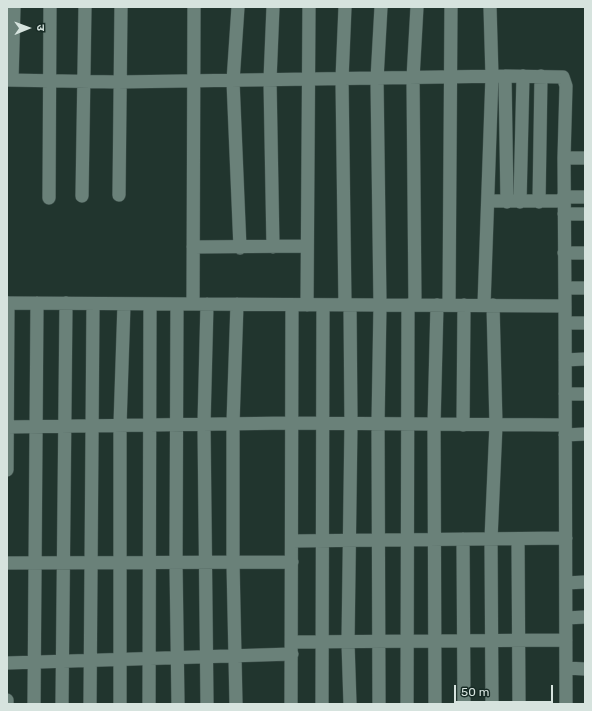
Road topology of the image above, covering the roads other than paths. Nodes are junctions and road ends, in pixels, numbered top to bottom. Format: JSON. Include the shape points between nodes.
{"nodes":[{"id":1,"x":14,"y":7,"type":"edge"},
{"id":2,"x":50,"y":7,"type":"edge"},
{"id":3,"x":85,"y":7,"type":"edge"},
{"id":4,"x":121,"y":7,"type":"edge"},
{"id":5,"x":194,"y":7,"type":"edge"},
{"id":6,"x":238,"y":7,"type":"edge"},
{"id":7,"x":273,"y":7,"type":"edge"},
{"id":8,"x":309,"y":7,"type":"edge"},
{"id":9,"x":344,"y":7,"type":"edge"},
{"id":10,"x":381,"y":7,"type":"edge"},
{"id":11,"x":417,"y":7,"type":"edge"},
{"id":12,"x":451,"y":7,"type":"edge"},
{"id":13,"x":490,"y":7,"type":"edge"},
{"id":14,"x":498,"y":76,"type":"junction"},
{"id":15,"x":523,"y":76,"type":"junction"},
{"id":16,"x":541,"y":76,"type":"junction"},
{"id":17,"x":413,"y":78,"type":"junction"},
{"id":18,"x":450,"y":78,"type":"junction"},
{"id":19,"x":378,"y":79,"type":"junction"},
{"id":20,"x":10,"y":80,"type":"edge"},
{"id":21,"x":270,"y":80,"type":"junction"},
{"id":22,"x":309,"y":80,"type":"junction"},
{"id":23,"x":342,"y":80,"type":"junction"},
{"id":24,"x":82,"y":81,"type":"junction"},
{"id":25,"x":194,"y":81,"type":"junction"},
{"id":26,"x":234,"y":81,"type":"junction"},
{"id":27,"x":49,"y":82,"type":"junction"},
{"id":28,"x":118,"y":82,"type":"junction"},
{"id":29,"x":564,"y":158,"type":"junction"},
{"id":30,"x":585,"y":158,"type":"edge"},
{"id":31,"x":119,"y":195,"type":"dead end"},
{"id":32,"x":82,"y":196,"type":"dead end"},
{"id":33,"x":585,"y":197,"type":"edge"},
{"id":34,"x":49,"y":198,"type":"dead end"},
{"id":35,"x":563,"y":199,"type":"junction"},
{"id":36,"x":488,"y":201,"type":"junction"},
{"id":37,"x":514,"y":202,"type":"junction"},
{"id":38,"x":539,"y":202,"type":"junction"},
{"id":39,"x":564,"y":214,"type":"junction"},
{"id":40,"x":585,"y":214,"type":"edge"},
{"id":41,"x":307,"y":246,"type":"junction"},
{"id":42,"x":193,"y":247,"type":"junction"},
{"id":43,"x":273,"y":247,"type":"junction"},
{"id":44,"x":240,"y":248,"type":"junction"},
{"id":45,"x":564,"y":253,"type":"junction"},
{"id":46,"x":585,"y":253,"type":"edge"},
{"id":47,"x":564,"y":288,"type":"junction"},
{"id":48,"x":585,"y":288,"type":"edge"},
{"id":49,"x":7,"y":303,"type":"edge"},
{"id":50,"x":37,"y":303,"type":"junction"},
{"id":51,"x":66,"y":303,"type":"junction"},
{"id":52,"x":93,"y":304,"type":"junction"},
{"id":53,"x":124,"y":304,"type":"junction"},
{"id":54,"x":150,"y":304,"type":"junction"},
{"id":55,"x":177,"y":304,"type":"junction"},
{"id":56,"x":193,"y":304,"type":"junction"},
{"id":57,"x":207,"y":304,"type":"junction"},
{"id":58,"x":237,"y":304,"type":"junction"},
{"id":59,"x":292,"y":304,"type":"junction"},
{"id":60,"x":307,"y":305,"type":"junction"},
{"id":61,"x":323,"y":305,"type":"junction"},
{"id":62,"x":347,"y":305,"type":"junction"},
{"id":63,"x":380,"y":305,"type":"junction"},
{"id":64,"x":412,"y":305,"type":"junction"},
{"id":65,"x":443,"y":305,"type":"junction"},
{"id":66,"x":464,"y":305,"type":"junction"},
{"id":67,"x":489,"y":305,"type":"junction"},
{"id":68,"x":565,"y":306,"type":"junction"},
{"id":69,"x":565,"y":323,"type":"junction"},
{"id":70,"x":585,"y":323,"type":"edge"},
{"id":71,"x":585,"y":359,"type":"edge"},
{"id":72,"x":565,"y":360,"type":"junction"},
{"id":73,"x":565,"y":394,"type":"junction"},
{"id":74,"x":585,"y":394,"type":"edge"},
{"id":75,"x":292,"y":423,"type":"junction"},
{"id":76,"x":323,"y":423,"type":"junction"},
{"id":77,"x":351,"y":423,"type":"junction"},
{"id":78,"x":178,"y":424,"type":"junction"},
{"id":79,"x":204,"y":424,"type":"junction"},
{"id":80,"x":233,"y":424,"type":"junction"},
{"id":81,"x":378,"y":424,"type":"junction"},
{"id":82,"x":407,"y":424,"type":"junction"},
{"id":83,"x":434,"y":424,"type":"junction"},
{"id":84,"x":463,"y":424,"type":"junction"},
{"id":85,"x":120,"y":425,"type":"junction"},
{"id":86,"x":150,"y":425,"type":"junction"},
{"id":87,"x":496,"y":425,"type":"junction"},
{"id":88,"x":36,"y":426,"type":"junction"},
{"id":89,"x":65,"y":426,"type":"junction"},
{"id":90,"x":93,"y":426,"type":"junction"},
{"id":91,"x":7,"y":427,"type":"edge"},
{"id":92,"x":565,"y":430,"type":"junction"},
{"id":93,"x":585,"y":434,"type":"edge"},
{"id":94,"x":7,"y":470,"type":"edge"},
{"id":95,"x":566,"y":538,"type":"junction"},
{"id":96,"x":407,"y":539,"type":"junction"},
{"id":97,"x":434,"y":539,"type":"junction"},
{"id":98,"x":463,"y":539,"type":"junction"},
{"id":99,"x":491,"y":539,"type":"junction"},
{"id":100,"x":518,"y":539,"type":"junction"},
{"id":101,"x":322,"y":540,"type":"junction"},
{"id":102,"x":350,"y":540,"type":"junction"},
{"id":103,"x":378,"y":540,"type":"junction"},
{"id":104,"x":292,"y":541,"type":"junction"},
{"id":105,"x":292,"y":562,"type":"junction"},
{"id":106,"x":7,"y":563,"type":"edge"},
{"id":107,"x":35,"y":563,"type":"junction"},
{"id":108,"x":64,"y":563,"type":"junction"},
{"id":109,"x":90,"y":563,"type":"junction"},
{"id":110,"x":119,"y":563,"type":"junction"},
{"id":111,"x":149,"y":563,"type":"junction"},
{"id":112,"x":176,"y":563,"type":"junction"},
{"id":113,"x":205,"y":563,"type":"junction"},
{"id":114,"x":233,"y":563,"type":"junction"},
{"id":115,"x":585,"y":582,"type":"edge"},
{"id":116,"x":566,"y":583,"type":"junction"},
{"id":117,"x":585,"y":617,"type":"edge"},
{"id":118,"x":566,"y":618,"type":"junction"},
{"id":119,"x":566,"y":640,"type":"junction"},
{"id":120,"x":463,"y":641,"type":"junction"},
{"id":121,"x":492,"y":641,"type":"junction"},
{"id":122,"x":518,"y":641,"type":"junction"},
{"id":123,"x":379,"y":642,"type":"junction"},
{"id":124,"x":406,"y":642,"type":"junction"},
{"id":125,"x":434,"y":642,"type":"junction"},
{"id":126,"x":322,"y":643,"type":"junction"},
{"id":127,"x":348,"y":643,"type":"junction"},
{"id":128,"x":292,"y":648,"type":"junction"},
{"id":129,"x":236,"y":656,"type":"junction"},
{"id":130,"x":206,"y":657,"type":"junction"},
{"id":131,"x":178,"y":658,"type":"junction"},
{"id":132,"x":149,"y":659,"type":"junction"},
{"id":133,"x":91,"y":660,"type":"junction"},
{"id":134,"x":120,"y":660,"type":"junction"},
{"id":135,"x":61,"y":661,"type":"junction"},
{"id":136,"x":33,"y":662,"type":"junction"},
{"id":137,"x":7,"y":663,"type":"edge"},
{"id":138,"x":566,"y":668,"type":"junction"},
{"id":139,"x":585,"y":668,"type":"edge"},
{"id":140,"x":7,"y":700,"type":"edge"},
{"id":141,"x":7,"y":704,"type":"edge"},
{"id":142,"x":34,"y":704,"type":"edge"},
{"id":143,"x":62,"y":704,"type":"edge"},
{"id":144,"x":90,"y":704,"type":"edge"},
{"id":145,"x":120,"y":704,"type":"edge"},
{"id":146,"x":149,"y":704,"type":"edge"},
{"id":147,"x":178,"y":704,"type":"edge"},
{"id":148,"x":207,"y":704,"type":"edge"},
{"id":149,"x":236,"y":704,"type":"edge"},
{"id":150,"x":291,"y":704,"type":"edge"},
{"id":151,"x":322,"y":704,"type":"edge"},
{"id":152,"x":350,"y":704,"type":"edge"},
{"id":153,"x":379,"y":704,"type":"edge"},
{"id":154,"x":406,"y":704,"type":"edge"},
{"id":155,"x":435,"y":704,"type":"edge"},
{"id":156,"x":464,"y":704,"type":"edge"},
{"id":157,"x":492,"y":704,"type":"edge"},
{"id":158,"x":518,"y":704,"type":"edge"},
{"id":159,"x":566,"y":704,"type":"edge"}],
"edges":[{"from":1,"to":20,"type":"street"},
{"from":2,"to":27,"type":"street"},
{"from":3,"to":24,"type":"street"},
{"from":4,"to":28,"type":"street"},
{"from":5,"to":25,"type":"street"},
{"from":6,"to":26,"type":"street"},
{"from":7,"to":21,"type":"street"},
{"from":8,"to":22,"type":"street"},
{"from":9,"to":23,"type":"street"},
{"from":10,"to":19,"type":"street"},
{"from":11,"to":17,"type":"street"},
{"from":12,"to":18,"type":"street"},
{"from":13,"to":14,"type":"street"},
{"from":14,"to":15,"type":"street"},
{"from":14,"to":18,"type":"street"},
{"from":14,"to":36,"type":"street"},
{"from":14,"to":37,"type":"street"},
{"from":15,"to":16,"type":"street"},
{"from":15,"to":37,"type":"street"},
{"from":16,"to":29,"type":"street","via":[[557,76],[566,80]]},
{"from":16,"to":38,"type":"street"},
{"from":17,"to":18,"type":"street"},
{"from":17,"to":19,"type":"street"},
{"from":17,"to":64,"type":"street"},
{"from":18,"to":65,"type":"street"},
{"from":19,"to":23,"type":"street"},
{"from":19,"to":63,"type":"street"},
{"from":20,"to":27,"type":"street"},
{"from":21,"to":22,"type":"street"},
{"from":21,"to":26,"type":"street"},
{"from":21,"to":43,"type":"street"},
{"from":22,"to":23,"type":"street"},
{"from":22,"to":41,"type":"street"},
{"from":23,"to":62,"type":"street"},
{"from":24,"to":27,"type":"street"},
{"from":24,"to":28,"type":"street"},
{"from":24,"to":32,"type":"street"},
{"from":25,"to":26,"type":"street"},
{"from":25,"to":28,"type":"street"},
{"from":25,"to":42,"type":"street"},
{"from":26,"to":44,"type":"street"},
{"from":27,"to":34,"type":"street"},
{"from":28,"to":31,"type":"street"},
{"from":29,"to":30,"type":"street"},
{"from":29,"to":35,"type":"street"},
{"from":33,"to":35,"type":"street"},
{"from":35,"to":38,"type":"street"},
{"from":35,"to":39,"type":"street"},
{"from":36,"to":37,"type":"street"},
{"from":36,"to":67,"type":"street"},
{"from":37,"to":38,"type":"street"},
{"from":39,"to":40,"type":"street"},
{"from":39,"to":45,"type":"street"},
{"from":41,"to":43,"type":"street"},
{"from":41,"to":60,"type":"street"},
{"from":42,"to":44,"type":"street"},
{"from":42,"to":56,"type":"street"},
{"from":43,"to":44,"type":"street"},
{"from":45,"to":46,"type":"street"},
{"from":45,"to":47,"type":"street"},
{"from":47,"to":48,"type":"street"},
{"from":47,"to":68,"type":"street"},
{"from":49,"to":50,"type":"street"},
{"from":49,"to":91,"type":"street"},
{"from":50,"to":51,"type":"street"},
{"from":50,"to":88,"type":"street"},
{"from":51,"to":52,"type":"street"},
{"from":51,"to":89,"type":"street"},
{"from":52,"to":53,"type":"street"},
{"from":52,"to":90,"type":"street"},
{"from":53,"to":54,"type":"street"},
{"from":53,"to":85,"type":"street"},
{"from":54,"to":55,"type":"street"},
{"from":54,"to":86,"type":"street"},
{"from":55,"to":56,"type":"street"},
{"from":55,"to":78,"type":"street"},
{"from":56,"to":57,"type":"street"},
{"from":57,"to":58,"type":"street"},
{"from":57,"to":79,"type":"street"},
{"from":58,"to":59,"type":"street"},
{"from":58,"to":80,"type":"street"},
{"from":59,"to":60,"type":"street"},
{"from":59,"to":75,"type":"street"},
{"from":60,"to":61,"type":"street"},
{"from":61,"to":62,"type":"street"},
{"from":61,"to":76,"type":"street"},
{"from":62,"to":63,"type":"street"},
{"from":62,"to":77,"type":"street"},
{"from":63,"to":64,"type":"street"},
{"from":63,"to":81,"type":"street"},
{"from":64,"to":65,"type":"street"},
{"from":64,"to":82,"type":"street"},
{"from":65,"to":66,"type":"street"},
{"from":65,"to":83,"type":"street"},
{"from":66,"to":67,"type":"street"},
{"from":66,"to":84,"type":"street"},
{"from":67,"to":68,"type":"street"},
{"from":67,"to":87,"type":"street"},
{"from":68,"to":69,"type":"street"},
{"from":69,"to":70,"type":"street"},
{"from":69,"to":72,"type":"street"},
{"from":71,"to":72,"type":"street"},
{"from":72,"to":73,"type":"street"},
{"from":73,"to":74,"type":"street"},
{"from":73,"to":92,"type":"street"},
{"from":75,"to":76,"type":"street"},
{"from":75,"to":80,"type":"street"},
{"from":75,"to":104,"type":"street"},
{"from":76,"to":77,"type":"street"},
{"from":76,"to":101,"type":"street"},
{"from":77,"to":81,"type":"street"},
{"from":77,"to":102,"type":"street"},
{"from":78,"to":79,"type":"street"},
{"from":78,"to":86,"type":"street"},
{"from":78,"to":112,"type":"street"},
{"from":79,"to":80,"type":"street"},
{"from":79,"to":113,"type":"street"},
{"from":80,"to":114,"type":"street"},
{"from":81,"to":82,"type":"street"},
{"from":81,"to":103,"type":"street"},
{"from":82,"to":83,"type":"street"},
{"from":82,"to":96,"type":"street"},
{"from":83,"to":84,"type":"street"},
{"from":83,"to":97,"type":"street"},
{"from":84,"to":87,"type":"street"},
{"from":85,"to":86,"type":"street"},
{"from":85,"to":90,"type":"street"},
{"from":85,"to":110,"type":"street"},
{"from":86,"to":111,"type":"street"},
{"from":87,"to":92,"type":"street"},
{"from":87,"to":99,"type":"street"},
{"from":88,"to":89,"type":"street"},
{"from":88,"to":91,"type":"street"},
{"from":88,"to":107,"type":"street"},
{"from":89,"to":90,"type":"street"},
{"from":89,"to":108,"type":"street"},
{"from":90,"to":109,"type":"street"},
{"from":91,"to":94,"type":"street"},
{"from":92,"to":93,"type":"street"},
{"from":92,"to":95,"type":"street"},
{"from":95,"to":100,"type":"street"},
{"from":95,"to":116,"type":"street"},
{"from":96,"to":97,"type":"street"},
{"from":96,"to":103,"type":"street"},
{"from":96,"to":124,"type":"street"},
{"from":97,"to":98,"type":"street"},
{"from":97,"to":125,"type":"street"},
{"from":98,"to":99,"type":"street"},
{"from":98,"to":120,"type":"street"},
{"from":99,"to":100,"type":"street"},
{"from":99,"to":121,"type":"street"},
{"from":100,"to":122,"type":"street"},
{"from":101,"to":102,"type":"street"},
{"from":101,"to":104,"type":"street"},
{"from":101,"to":126,"type":"street"},
{"from":102,"to":103,"type":"street"},
{"from":102,"to":127,"type":"street"},
{"from":103,"to":123,"type":"street"},
{"from":104,"to":105,"type":"street"},
{"from":105,"to":114,"type":"street"},
{"from":105,"to":128,"type":"street"},
{"from":106,"to":107,"type":"street"},
{"from":107,"to":108,"type":"street"},
{"from":107,"to":136,"type":"street"},
{"from":108,"to":109,"type":"street"},
{"from":108,"to":135,"type":"street"},
{"from":109,"to":110,"type":"street"},
{"from":109,"to":133,"type":"street"},
{"from":110,"to":111,"type":"street"},
{"from":110,"to":134,"type":"street"},
{"from":111,"to":112,"type":"street"},
{"from":111,"to":132,"type":"street"},
{"from":112,"to":113,"type":"street"},
{"from":112,"to":131,"type":"street"},
{"from":113,"to":114,"type":"street"},
{"from":113,"to":130,"type":"street"},
{"from":114,"to":129,"type":"street"},
{"from":115,"to":116,"type":"street"},
{"from":116,"to":118,"type":"street"},
{"from":117,"to":118,"type":"street"},
{"from":118,"to":119,"type":"street"},
{"from":119,"to":122,"type":"street"},
{"from":119,"to":138,"type":"street"},
{"from":120,"to":121,"type":"street"},
{"from":120,"to":125,"type":"street"},
{"from":120,"to":156,"type":"street"},
{"from":121,"to":122,"type":"street"},
{"from":121,"to":157,"type":"street"},
{"from":122,"to":158,"type":"street"},
{"from":123,"to":124,"type":"street"},
{"from":123,"to":127,"type":"street"},
{"from":123,"to":153,"type":"street"},
{"from":124,"to":125,"type":"street"},
{"from":124,"to":154,"type":"street"},
{"from":125,"to":155,"type":"street"},
{"from":126,"to":127,"type":"street"},
{"from":126,"to":128,"type":"street"},
{"from":126,"to":151,"type":"street"},
{"from":127,"to":152,"type":"street"},
{"from":128,"to":129,"type":"street"},
{"from":128,"to":150,"type":"street"},
{"from":129,"to":130,"type":"street"},
{"from":129,"to":149,"type":"street"},
{"from":130,"to":131,"type":"street"},
{"from":130,"to":148,"type":"street"},
{"from":131,"to":132,"type":"street"},
{"from":131,"to":147,"type":"street"},
{"from":132,"to":134,"type":"street"},
{"from":132,"to":146,"type":"street"},
{"from":133,"to":134,"type":"street"},
{"from":133,"to":135,"type":"street"},
{"from":133,"to":144,"type":"street"},
{"from":134,"to":145,"type":"street"},
{"from":135,"to":136,"type":"street"},
{"from":135,"to":143,"type":"street"},
{"from":136,"to":137,"type":"street"},
{"from":136,"to":142,"type":"street"},
{"from":138,"to":139,"type":"street"},
{"from":138,"to":159,"type":"street"},
{"from":140,"to":141,"type":"street"}]}
